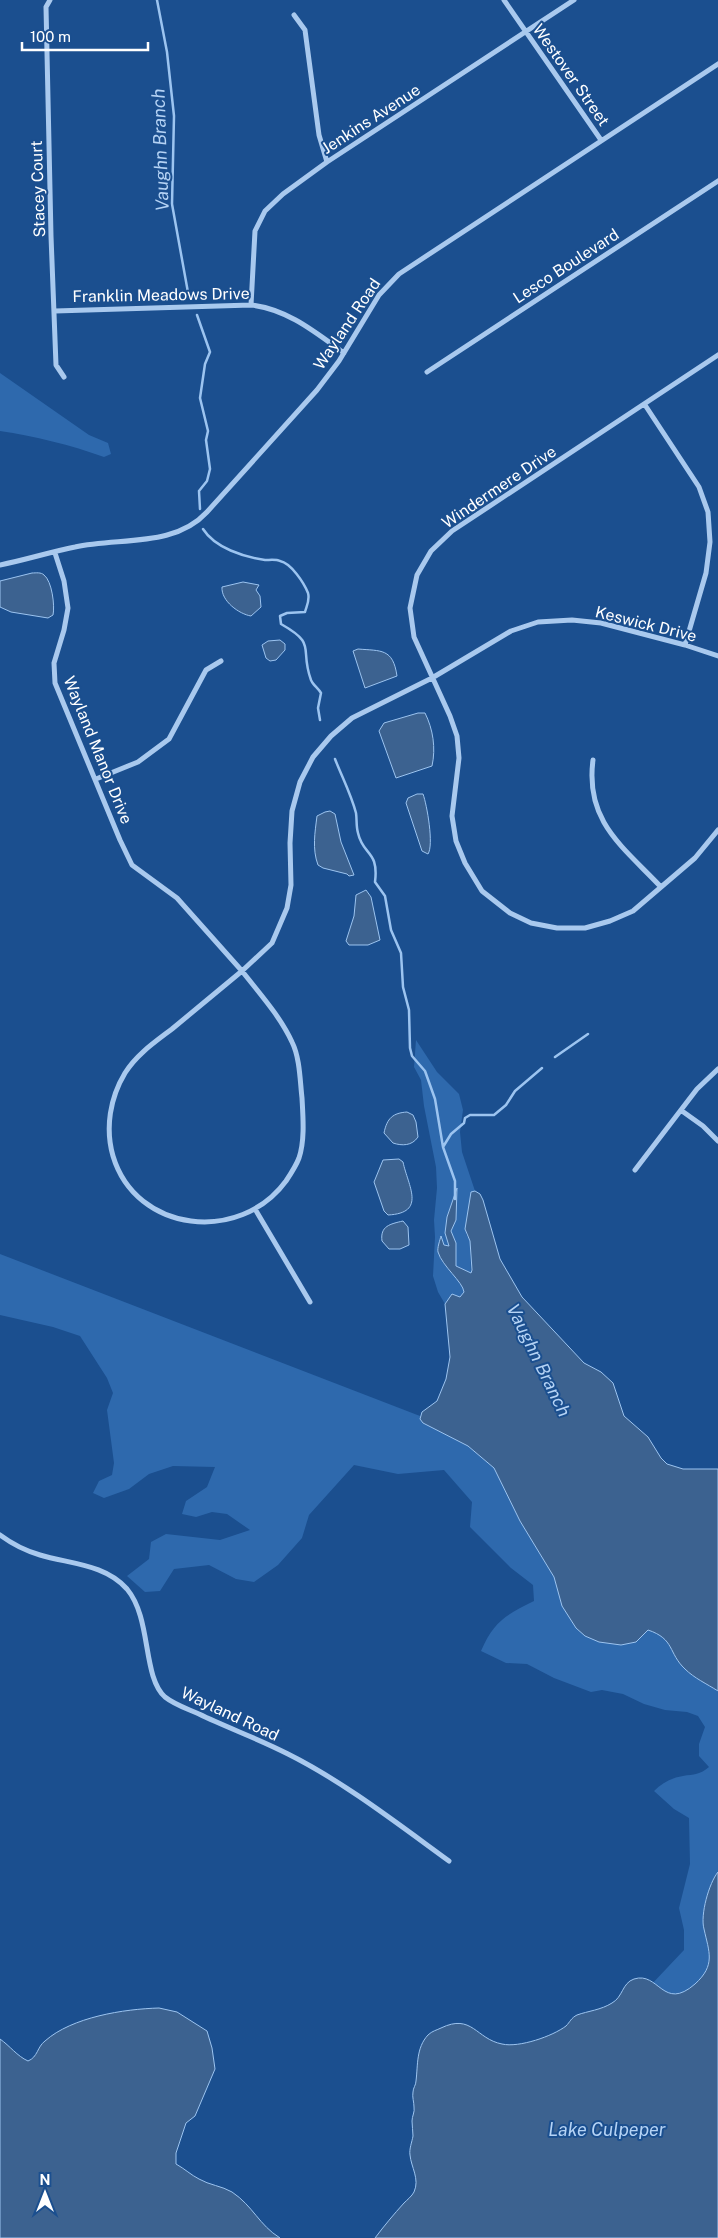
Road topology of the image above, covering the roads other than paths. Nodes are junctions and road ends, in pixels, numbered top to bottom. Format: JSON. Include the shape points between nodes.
{"nodes":[{"id":1,"x":50,"y":0,"type":"edge"},
{"id":2,"x":504,"y":0,"type":"edge"},
{"id":3,"x":574,"y":0,"type":"edge"},
{"id":4,"x":294,"y":15,"type":"dead end"},
{"id":5,"x":526,"y":32,"type":"junction"},
{"id":6,"x":718,"y":64,"type":"edge"},
{"id":7,"x":601,"y":140,"type":"junction"},
{"id":8,"x":327,"y":162,"type":"junction"},
{"id":9,"x":718,"y":181,"type":"edge"},
{"id":10,"x":251,"y":305,"type":"junction"},
{"id":11,"x":55,"y":310,"type":"junction"},
{"id":12,"x":344,"y":353,"type":"junction"},
{"id":13,"x":718,"y":356,"type":"edge"},
{"id":14,"x":426,"y":372,"type":"dead end"},
{"id":15,"x":64,"y":376,"type":"dead end"},
{"id":16,"x":645,"y":405,"type":"junction"},
{"id":17,"x":55,"y":553,"type":"junction"},
{"id":18,"x":0,"y":565,"type":"edge"},
{"id":19,"x":685,"y":645,"type":"junction"},
{"id":20,"x":718,"y":656,"type":"edge"},
{"id":21,"x":221,"y":661,"type":"dead end"},
{"id":22,"x":432,"y":678,"type":"junction"},
{"id":23,"x":594,"y":760,"type":"dead end"},
{"id":24,"x":96,"y":779,"type":"junction"},
{"id":25,"x":718,"y":830,"type":"edge"},
{"id":26,"x":660,"y":886,"type":"junction"},
{"id":27,"x":242,"y":971,"type":"junction"},
{"id":28,"x":718,"y":1069,"type":"edge"},
{"id":29,"x":682,"y":1111,"type":"junction"},
{"id":30,"x":718,"y":1141,"type":"edge"},
{"id":31,"x":635,"y":1170,"type":"dead end"},
{"id":32,"x":255,"y":1209,"type":"junction"},
{"id":33,"x":310,"y":1302,"type":"dead end"},
{"id":34,"x":0,"y":1536,"type":"edge"},
{"id":35,"x":449,"y":1861,"type":"dead end"}],
"edges":[{"from":1,"to":11,"type":"street","name":"Stacey Court","via":[[46,7],[47,78]]},
{"from":2,"to":5,"type":"street","name":"Westover Street"},
{"from":3,"to":5,"type":"street","name":"Jenkins Avenue"},
{"from":4,"to":8,"type":"street","via":[[305,30],[319,135]]},
{"from":5,"to":7,"type":"street","name":"Westover Street"},
{"from":5,"to":8,"type":"street","name":"Jenkins Avenue"},
{"from":6,"to":7,"type":"street","name":"Wayland Road"},
{"from":7,"to":12,"type":"street","name":"Wayland Road","via":[[399,274],[379,295]]},
{"from":8,"to":10,"type":"street","name":"Jenkins Avenue","via":[[265,211],[255,231]]},
{"from":9,"to":14,"type":"street","name":"Lesco Boulevard"},
{"from":10,"to":11,"type":"street","name":"Franklin Meadows Drive"},
{"from":10,"to":12,"type":"street","name":"Franklin Meadows Drive","via":[[285,313]]},
{"from":11,"to":15,"type":"street","name":"Stacey Court","via":[[56,365]]},
{"from":12,"to":17,"type":"street","name":"Wayland Road","via":[[317,390],[191,526],[169,535],[96,543]]},
{"from":13,"to":16,"type":"street","name":"Windermere Drive"},
{"from":16,"to":19,"type":"street","via":[[699,487],[708,512],[710,542],[706,573]]},
{"from":16,"to":22,"type":"street","name":"Windermere Drive","via":[[452,532],[431,552],[417,575],[410,608],[414,637]]},
{"from":17,"to":18,"type":"street","name":"Wayland Road"},
{"from":17,"to":24,"type":"street","name":"Wayland Manor Drive","via":[[68,608],[54,664],[55,684]]},
{"from":19,"to":20,"type":"street","name":"Keswick Drive"},
{"from":19,"to":22,"type":"street","name":"Keswick Drive","via":[[601,622],[538,622],[511,631]]},
{"from":21,"to":24,"type":"street","via":[[206,670],[169,739],[138,762]]},
{"from":22,"to":26,"type":"street","name":"Windermere Drive","via":[[456,736],[459,758],[452,816],[456,842],[482,891],[510,913],[531,923],[557,928],[585,928],[633,911]]},
{"from":22,"to":27,"type":"street","name":"Keswick Drive","via":[[352,718],[313,757],[300,782],[292,810],[288,908],[272,943]]},
{"from":23,"to":26,"type":"street","via":[[591,777],[599,816]]},
{"from":24,"to":27,"type":"street","name":"Wayland Manor Drive","via":[[132,865],[177,898]]},
{"from":25,"to":26,"type":"street","name":"Windermere Drive","via":[[696,858]]},
{"from":27,"to":32,"type":"street","name":"Wayland Manor Drive","via":[[272,1009],[293,1044],[303,1115],[299,1159],[280,1190]]},
{"from":27,"to":32,"type":"street","name":"Keswick Drive","via":[[135,1058],[111,1105],[109,1137],[116,1164],[125,1180],[136,1194],[160,1212],[173,1218],[203,1223],[236,1218]]},
{"from":28,"to":29,"type":"street"},
{"from":29,"to":30,"type":"street"},
{"from":29,"to":31,"type":"street"},
{"from":32,"to":33,"type":"street"},
{"from":34,"to":35,"type":"street","name":"Wayland Road","via":[[34,1553],[99,1569],[119,1581],[139,1609],[152,1674],[166,1697],[317,1770]]}]}
